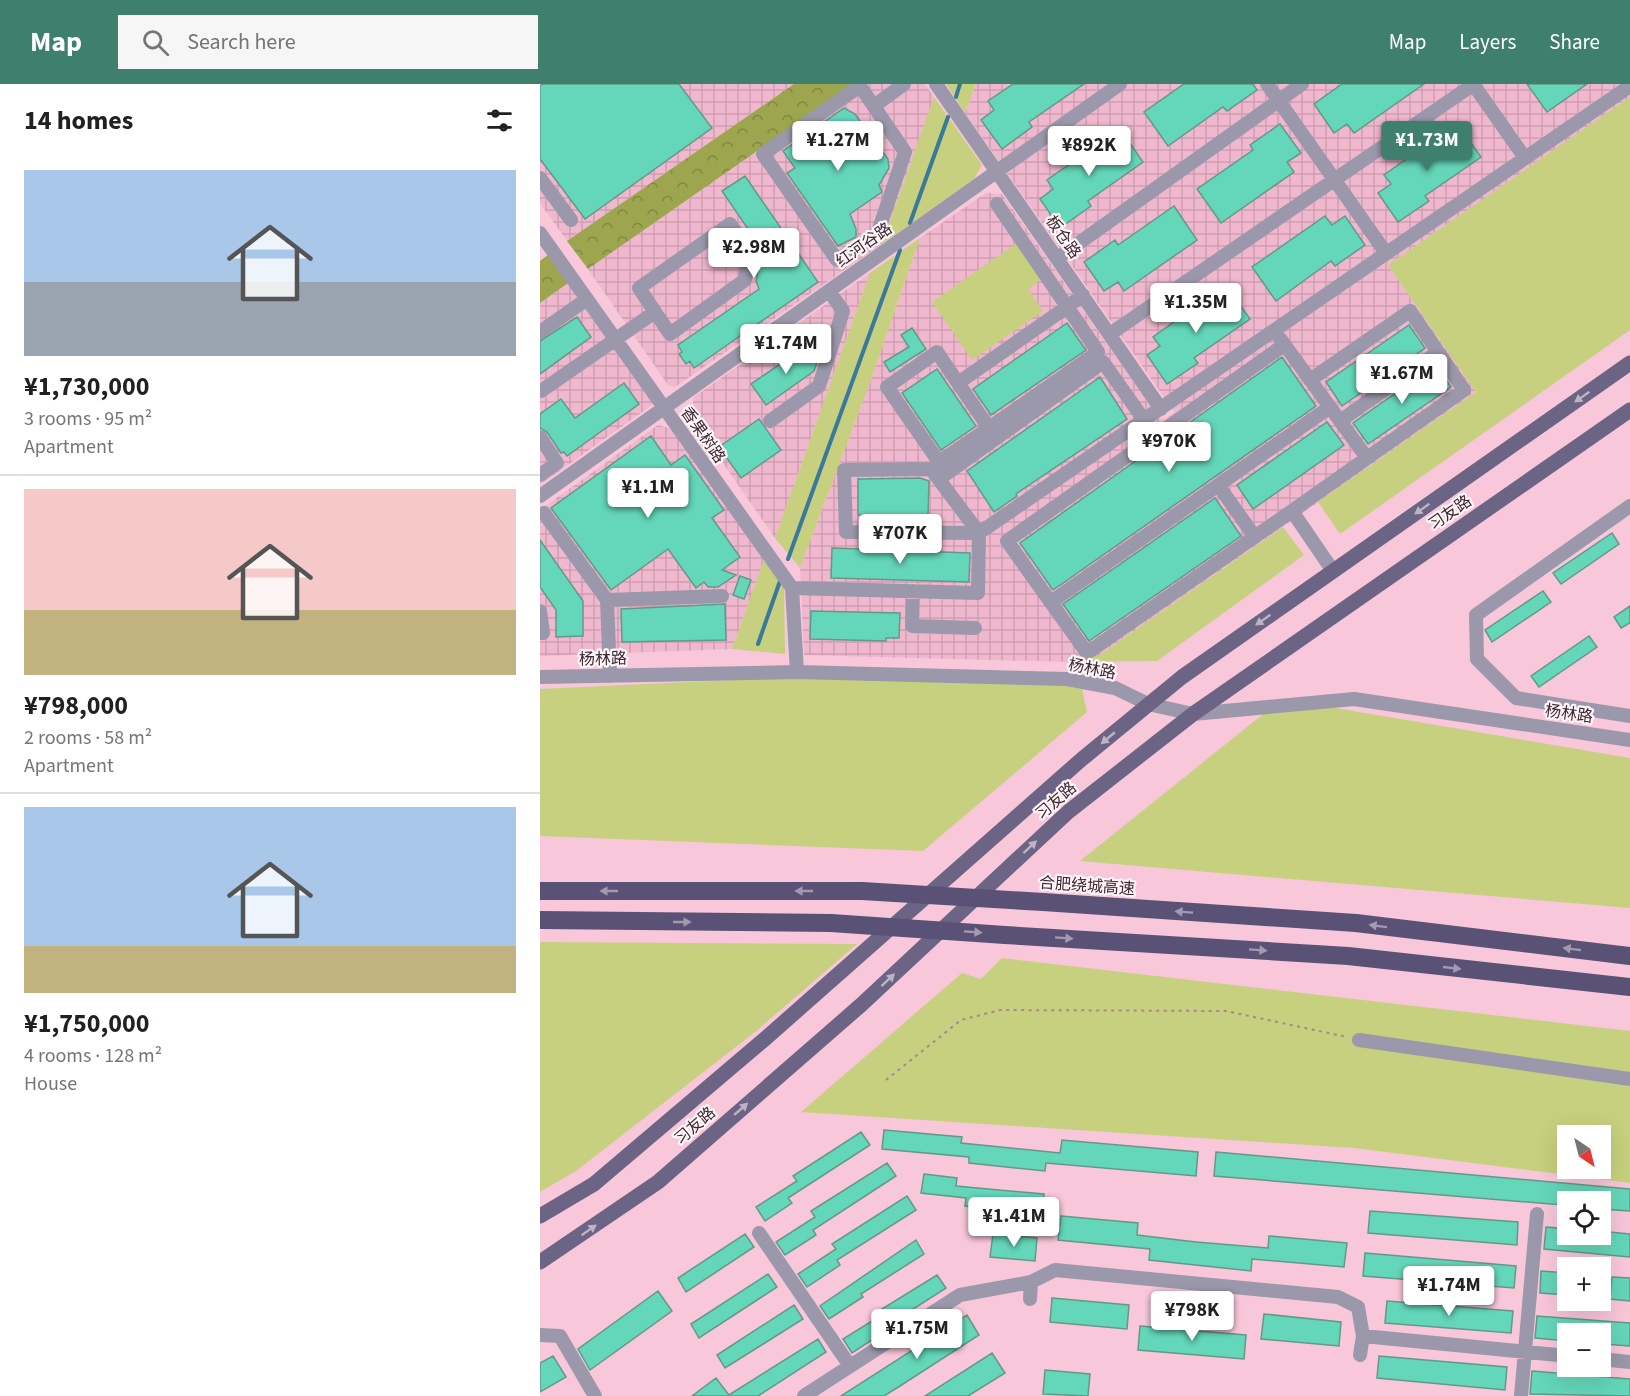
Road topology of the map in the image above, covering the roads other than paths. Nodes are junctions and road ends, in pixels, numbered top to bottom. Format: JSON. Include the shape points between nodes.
{"nodes":[{"id":1,"x":904,"y":84,"type":"edge"},
{"id":2,"x":936,"y":84,"type":"edge"},
{"id":3,"x":1120,"y":84,"type":"edge"},
{"id":4,"x":1267,"y":84,"type":"edge"},
{"id":5,"x":1302,"y":84,"type":"edge"},
{"id":6,"x":1474,"y":84,"type":"edge"},
{"id":7,"x":1630,"y":86,"type":"edge"},
{"id":8,"x":1278,"y":101,"type":"junction"},
{"id":9,"x":873,"y":106,"type":"junction"},
{"id":10,"x":1525,"y":158,"type":"junction"},
{"id":11,"x":997,"y":171,"type":"junction"},
{"id":12,"x":540,"y":178,"type":"edge"},
{"id":13,"x":1334,"y":180,"type":"junction"},
{"id":14,"x":997,"y":204,"type":"dead end"},
{"id":15,"x":571,"y":220,"type":"dead end"},
{"id":16,"x":540,"y":233,"type":"edge"},
{"id":17,"x":1386,"y":254,"type":"junction"},
{"id":18,"x":1058,"y":258,"type":"junction"},
{"id":19,"x":829,"y":291,"type":"junction"},
{"id":20,"x":1083,"y":296,"type":"junction"},
{"id":21,"x":587,"y":299,"type":"junction"},
{"id":22,"x":1067,"y":307,"type":"junction"},
{"id":23,"x":655,"y":312,"type":"junction"},
{"id":24,"x":1274,"y":331,"type":"junction"},
{"id":25,"x":540,"y":332,"type":"edge"},
{"id":26,"x":1110,"y":334,"type":"junction"},
{"id":27,"x":615,"y":339,"type":"junction"},
{"id":28,"x":1284,"y":345,"type":"junction"},
{"id":29,"x":1438,"y":352,"type":"junction"},
{"id":30,"x":1630,"y":363,"type":"edge"},
{"id":31,"x":1310,"y":380,"type":"junction"},
{"id":32,"x":958,"y":383,"type":"junction"},
{"id":33,"x":541,"y":392,"type":"edge"},
{"id":34,"x":663,"y":407,"type":"junction"},
{"id":35,"x":1330,"y":407,"type":"junction"},
{"id":36,"x":1161,"y":409,"type":"junction"},
{"id":37,"x":1630,"y":410,"type":"edge"},
{"id":38,"x":1144,"y":420,"type":"junction"},
{"id":39,"x":770,"y":421,"type":"dead end"},
{"id":40,"x":1340,"y":421,"type":"junction"},
{"id":41,"x":989,"y":428,"type":"junction"},
{"id":42,"x":540,"y":437,"type":"edge"},
{"id":43,"x":1367,"y":458,"type":"junction"},
{"id":44,"x":540,"y":475,"type":"edge"},
{"id":45,"x":939,"y":479,"type":"junction"},
{"id":46,"x":1218,"y":485,"type":"junction"},
{"id":47,"x":540,"y":496,"type":"edge"},
{"id":48,"x":1630,"y":506,"type":"edge"},
{"id":49,"x":1292,"y":511,"type":"junction"},
{"id":50,"x":544,"y":513,"type":"dead end"},
{"id":51,"x":979,"y":533,"type":"junction"},
{"id":52,"x":1255,"y":537,"type":"junction"},
{"id":53,"x":1333,"y":572,"type":"junction"},
{"id":54,"x":792,"y":588,"type":"junction"},
{"id":55,"x":913,"y":591,"type":"junction"},
{"id":56,"x":722,"y":596,"type":"dead end"},
{"id":57,"x":607,"y":600,"type":"junction"},
{"id":58,"x":1051,"y":602,"type":"junction"},
{"id":59,"x":540,"y":611,"type":"edge"},
{"id":60,"x":975,"y":628,"type":"dead end"},
{"id":61,"x":540,"y":633,"type":"edge"},
{"id":62,"x":797,"y":672,"type":"junction"},
{"id":63,"x":540,"y":676,"type":"edge"},
{"id":64,"x":610,"y":676,"type":"junction"},
{"id":65,"x":1148,"y":704,"type":"junction"},
{"id":66,"x":1193,"y":714,"type":"junction"},
{"id":67,"x":1630,"y":716,"type":"edge"},
{"id":68,"x":1630,"y":740,"type":"edge"},
{"id":69,"x":540,"y":891,"type":"edge"},
{"id":70,"x":540,"y":920,"type":"edge"},
{"id":71,"x":1630,"y":956,"type":"edge"},
{"id":72,"x":1630,"y":987,"type":"edge"},
{"id":73,"x":1359,"y":1040,"type":"road end"},
{"id":74,"x":1630,"y":1078,"type":"edge"},
{"id":75,"x":1537,"y":1214,"type":"dead end"},
{"id":76,"x":540,"y":1216,"type":"edge"},
{"id":77,"x":759,"y":1233,"type":"dead end"},
{"id":78,"x":540,"y":1262,"type":"edge"},
{"id":79,"x":1030,"y":1281,"type":"junction"},
{"id":80,"x":1030,"y":1299,"type":"dead end"},
{"id":81,"x":540,"y":1335,"type":"edge"},
{"id":82,"x":1364,"y":1336,"type":"junction"},
{"id":83,"x":1526,"y":1352,"type":"junction"},
{"id":84,"x":1360,"y":1355,"type":"dead end"},
{"id":85,"x":1557,"y":1355,"type":"edge"},
{"id":86,"x":1611,"y":1360,"type":"edge"},
{"id":87,"x":1630,"y":1362,"type":"edge"},
{"id":88,"x":850,"y":1366,"type":"junction"},
{"id":89,"x":821,"y":1391,"type":"edge"},
{"id":90,"x":595,"y":1396,"type":"edge"},
{"id":91,"x":804,"y":1396,"type":"edge"},
{"id":92,"x":1521,"y":1396,"type":"edge"}],
"edges":[{"from":1,"to":9,"type":"street"},
{"from":2,"to":11,"type":"street","name":"板仓路"},
{"from":3,"to":11,"type":"street","name":"红河谷路"},
{"from":4,"to":8,"type":"street"},
{"from":5,"to":8,"type":"street"},
{"from":6,"to":10,"type":"street"},
{"from":6,"to":13,"type":"street"},
{"from":7,"to":10,"type":"street"},
{"from":8,"to":13,"type":"street"},
{"from":8,"to":18,"type":"street"},
{"from":9,"to":9,"type":"street","via":[[905,152],[877,235],[837,260],[763,154],[860,86]]},
{"from":10,"to":17,"type":"street"},
{"from":11,"to":18,"type":"street","name":"板仓路"},
{"from":11,"to":19,"type":"street","name":"红河谷路"},
{"from":12,"to":15,"type":"street"},
{"from":13,"to":17,"type":"street"},
{"from":13,"to":26,"type":"street"},
{"from":14,"to":22,"type":"street"},
{"from":16,"to":21,"type":"street","name":"香果树路"},
{"from":17,"to":24,"type":"street"},
{"from":18,"to":20,"type":"street","name":"板仓路"},
{"from":19,"to":34,"type":"street","name":"红河谷路"},
{"from":19,"to":39,"type":"street","via":[[843,311],[819,386]]},
{"from":20,"to":22,"type":"street"},
{"from":20,"to":26,"type":"street","name":"板仓路"},
{"from":21,"to":25,"type":"street"},
{"from":21,"to":27,"type":"street","name":"香果树路"},
{"from":22,"to":32,"type":"street"},
{"from":22,"to":41,"type":"street","via":[[1098,352]]},
{"from":23,"to":23,"type":"street","via":[[670,334],[745,280],[749,250],[730,224],[639,288]]},
{"from":23,"to":27,"type":"street"},
{"from":24,"to":28,"type":"street"},
{"from":24,"to":36,"type":"street"},
{"from":26,"to":36,"type":"street","name":"板仓路"},
{"from":27,"to":33,"type":"street"},
{"from":27,"to":34,"type":"street","name":"香果树路"},
{"from":28,"to":31,"type":"street"},
{"from":28,"to":58,"type":"street","via":[[1007,541]]},
{"from":29,"to":31,"type":"street","via":[[1410,311]]},
{"from":29,"to":40,"type":"street"},
{"from":29,"to":43,"type":"street","via":[[1464,390]]},
{"from":30,"to":53,"type":"main road","name":"习友路","one_way":true},
{"from":31,"to":35,"type":"street"},
{"from":32,"to":41,"type":"street"},
{"from":32,"to":41,"type":"street","via":[[937,352],[887,387],[939,462]]},
{"from":34,"to":47,"type":"street","name":"红河谷路"},
{"from":34,"to":54,"type":"street","name":"香果树路"},
{"from":35,"to":40,"type":"street"},
{"from":35,"to":46,"type":"street"},
{"from":36,"to":38,"type":"street"},
{"from":37,"to":66,"type":"main road","name":"习友路"},
{"from":38,"to":45,"type":"street","via":[[1104,362]]},
{"from":38,"to":51,"type":"street"},
{"from":40,"to":43,"type":"street"},
{"from":42,"to":44,"type":"street","via":[[558,463]]},
{"from":43,"to":49,"type":"street"},
{"from":45,"to":51,"type":"street"},
{"from":45,"to":51,"type":"street","via":[[931,469],[844,470],[846,532]]},
{"from":46,"to":52,"type":"street"},
{"from":46,"to":58,"type":"street"},
{"from":48,"to":67,"type":"street","via":[[1476,615],[1477,659],[1516,698]]},
{"from":49,"to":52,"type":"street"},
{"from":49,"to":53,"type":"street"},
{"from":50,"to":57,"type":"street"},
{"from":51,"to":55,"type":"street","via":[[978,593]]},
{"from":52,"to":58,"type":"street","via":[[1087,653]]},
{"from":53,"to":65,"type":"main road","name":"习友路","one_way":true,"via":[[1182,676]]},
{"from":54,"to":55,"type":"street"},
{"from":54,"to":62,"type":"street"},
{"from":55,"to":60,"type":"street","via":[[912,626]]},
{"from":56,"to":57,"type":"street"},
{"from":57,"to":64,"type":"street"},
{"from":59,"to":61,"type":"street"},
{"from":62,"to":64,"type":"street","name":"杨林路"},
{"from":62,"to":65,"type":"street","name":"杨林路","via":[[1067,679],[1114,688]]},
{"from":63,"to":64,"type":"street","name":"杨林路"},
{"from":65,"to":66,"type":"street","name":"杨林路"},
{"from":65,"to":76,"type":"main road","name":"习友路","one_way":true,"via":[[594,1184]]},
{"from":66,"to":68,"type":"street","name":"杨林路","via":[[1354,699]]},
{"from":78,"to":66,"type":"main road","name":"习友路","one_way":true,"via":[[658,1182],[861,1005],[1068,812]]},
{"from":71,"to":69,"type":"highway","name":"合肥绕城高速","one_way":true,"bridge":true,"via":[[1356,923],[862,891]]},
{"from":70,"to":72,"type":"highway","one_way":true,"bridge":true,"via":[[831,923],[1348,956]]},
{"from":73,"to":74,"type":"street"},
{"from":75,"to":83,"type":"street"},
{"from":77,"to":88,"type":"street"},
{"from":79,"to":80,"type":"street"},
{"from":79,"to":82,"type":"street","via":[[1055,1270],[1338,1297],[1358,1307]]},
{"from":79,"to":88,"type":"street","via":[[960,1295]]},
{"from":81,"to":90,"type":"street","via":[[560,1336]]},
{"from":82,"to":83,"type":"street"},
{"from":82,"to":84,"type":"street"},
{"from":83,"to":85,"type":"street"},
{"from":83,"to":92,"type":"street"},
{"from":86,"to":87,"type":"street"},
{"from":88,"to":89,"type":"street"},
{"from":89,"to":91,"type":"street"}]}
